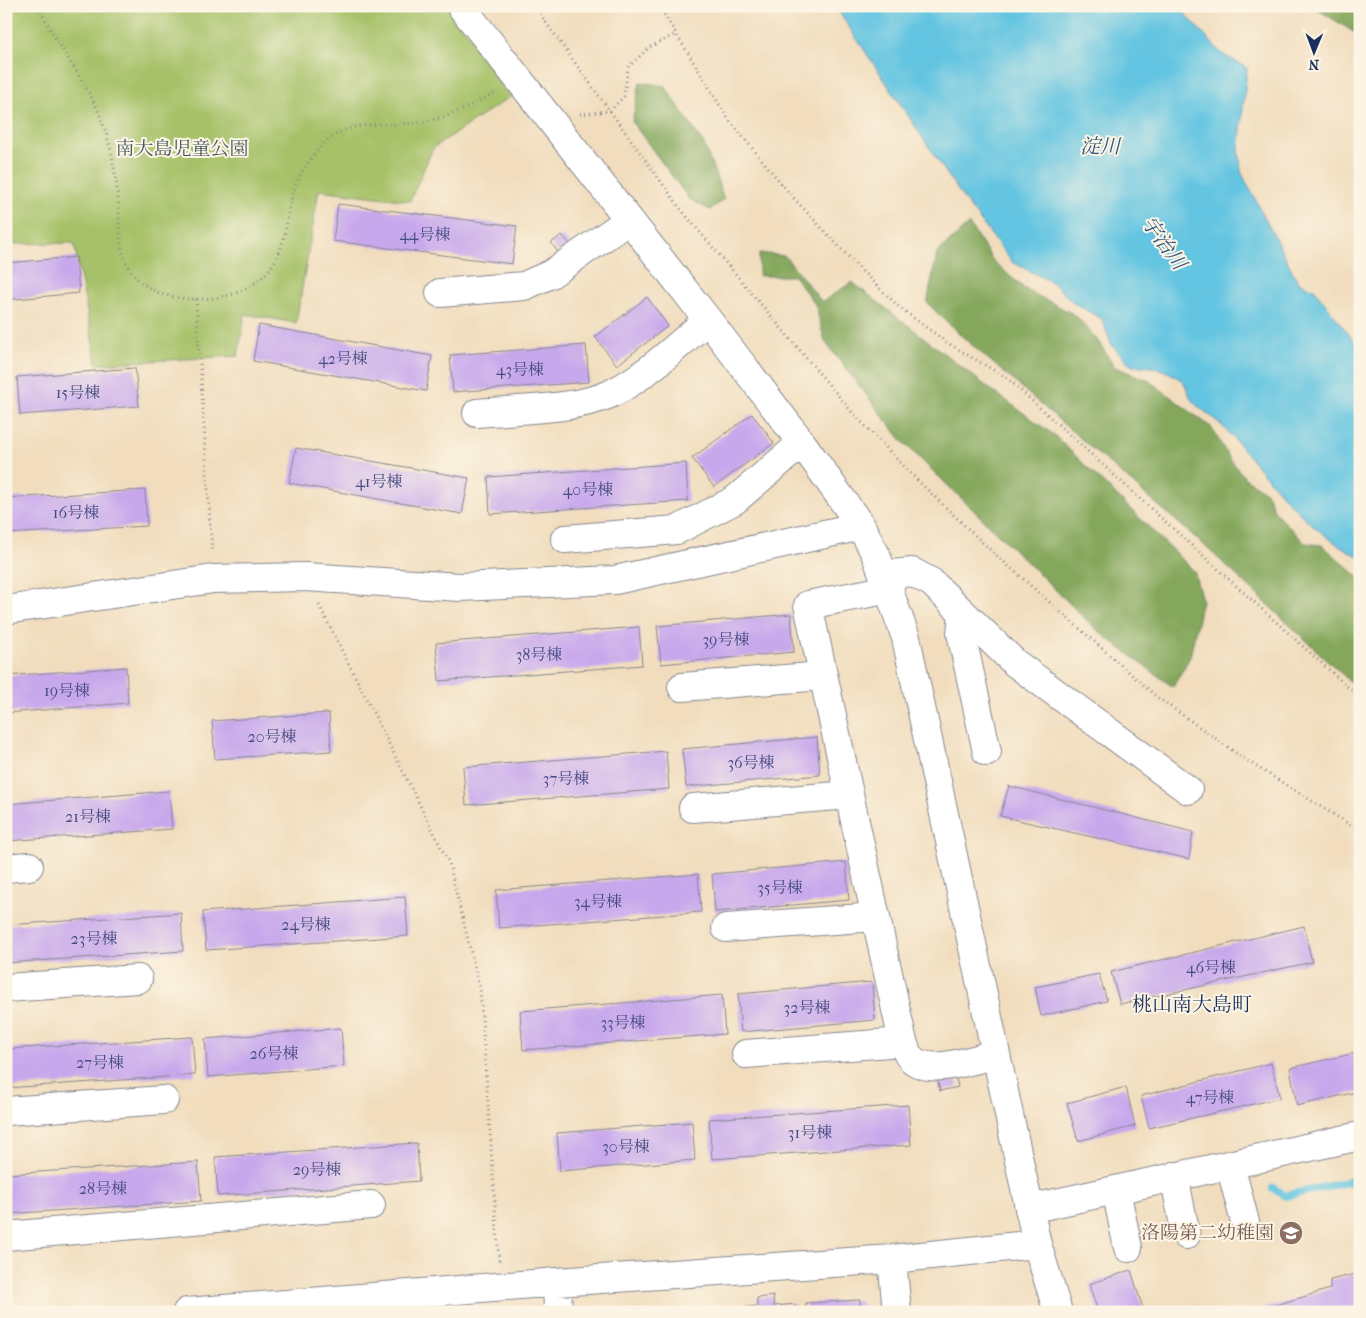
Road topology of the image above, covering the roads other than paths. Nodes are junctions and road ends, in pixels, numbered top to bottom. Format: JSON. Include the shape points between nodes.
{"nodes":[{"id":1,"x":461,"y":6,"type":"edge"},
{"id":2,"x":629,"y":220,"type":"junction"},
{"id":3,"x":440,"y":293,"type":"dead end"},
{"id":4,"x":708,"y":320,"type":"junction"},
{"id":5,"x":477,"y":413,"type":"dead end"},
{"id":6,"x":802,"y":443,"type":"junction"},
{"id":7,"x":861,"y":526,"type":"junction"},
{"id":8,"x":565,"y":539,"type":"dead end"},
{"id":9,"x":886,"y":582,"type":"junction"},
{"id":10,"x":6,"y":610,"type":"edge"},
{"id":11,"x":963,"y":613,"type":"junction"},
{"id":12,"x":823,"y":676,"type":"junction"},
{"id":13,"x":682,"y":687,"type":"dead end"},
{"id":14,"x":987,"y":752,"type":"dead end"},
{"id":15,"x":1188,"y":790,"type":"dead end"},
{"id":16,"x":849,"y":795,"type":"junction"},
{"id":17,"x":692,"y":808,"type":"dead end"},
{"id":18,"x":876,"y":917,"type":"junction"},
{"id":19,"x":726,"y":928,"type":"dead end"},
{"id":20,"x":138,"y":979,"type":"dead end"},
{"id":21,"x":6,"y":988,"type":"edge"},
{"id":22,"x":903,"y":1042,"type":"junction"},
{"id":23,"x":746,"y":1054,"type":"dead end"},
{"id":24,"x":996,"y":1054,"type":"junction"},
{"id":25,"x":164,"y":1100,"type":"dead end"},
{"id":26,"x":6,"y":1111,"type":"edge"},
{"id":27,"x":1360,"y":1136,"type":"edge"},
{"id":28,"x":1230,"y":1165,"type":"junction"},
{"id":29,"x":1174,"y":1176,"type":"junction"},
{"id":30,"x":1116,"y":1190,"type":"junction"},
{"id":31,"x":371,"y":1205,"type":"dead end"},
{"id":32,"x":1029,"y":1209,"type":"junction"},
{"id":33,"x":1245,"y":1222,"type":"dead end"},
{"id":34,"x":1186,"y":1235,"type":"dead end"},
{"id":35,"x":6,"y":1236,"type":"edge"},
{"id":36,"x":1037,"y":1244,"type":"junction"},
{"id":37,"x":1128,"y":1248,"type":"dead end"},
{"id":38,"x":892,"y":1259,"type":"junction"},
{"id":39,"x":557,"y":1282,"type":"junction"},
{"id":40,"x":187,"y":1312,"type":"edge"},
{"id":41,"x":558,"y":1312,"type":"edge"},
{"id":42,"x":897,"y":1312,"type":"edge"},
{"id":43,"x":1058,"y":1312,"type":"edge"}],
"edges":[{"from":1,"to":2,"type":"street"},
{"from":2,"to":3,"type":"street","via":[[551,274],[524,286]]},
{"from":2,"to":4,"type":"street"},
{"from":4,"to":5,"type":"street","via":[[613,393],[575,404]]},
{"from":4,"to":6,"type":"street"},
{"from":6,"to":7,"type":"street"},
{"from":6,"to":8,"type":"street","via":[[735,500],[677,530]]},
{"from":7,"to":9,"type":"street"},
{"from":7,"to":10,"type":"street","via":[[615,580],[460,587],[305,577],[213,579]]},
{"from":9,"to":11,"type":"street","via":[[912,572],[931,582]]},
{"from":9,"to":12,"type":"street","via":[[808,604]]},
{"from":9,"to":24,"type":"street","via":[[906,638]]},
{"from":11,"to":14,"type":"street","via":[[961,633]]},
{"from":11,"to":15,"type":"street","via":[[1015,663]]},
{"from":12,"to":13,"type":"street"},
{"from":12,"to":16,"type":"street"},
{"from":16,"to":17,"type":"street"},
{"from":16,"to":18,"type":"street"},
{"from":18,"to":19,"type":"street"},
{"from":18,"to":22,"type":"street"},
{"from":20,"to":21,"type":"street"},
{"from":22,"to":23,"type":"street"},
{"from":22,"to":24,"type":"street","via":[[910,1057],[923,1066],[943,1067]]},
{"from":24,"to":32,"type":"street"},
{"from":25,"to":26,"type":"street"},
{"from":27,"to":28,"type":"street"},
{"from":28,"to":29,"type":"street"},
{"from":28,"to":33,"type":"street"},
{"from":29,"to":30,"type":"street"},
{"from":29,"to":34,"type":"street"},
{"from":30,"to":32,"type":"street"},
{"from":30,"to":37,"type":"street"},
{"from":31,"to":35,"type":"street"},
{"from":32,"to":36,"type":"street"},
{"from":36,"to":38,"type":"street"},
{"from":36,"to":43,"type":"street"},
{"from":38,"to":39,"type":"street"},
{"from":38,"to":42,"type":"street"},
{"from":39,"to":40,"type":"street"},
{"from":39,"to":41,"type":"street"}]}
